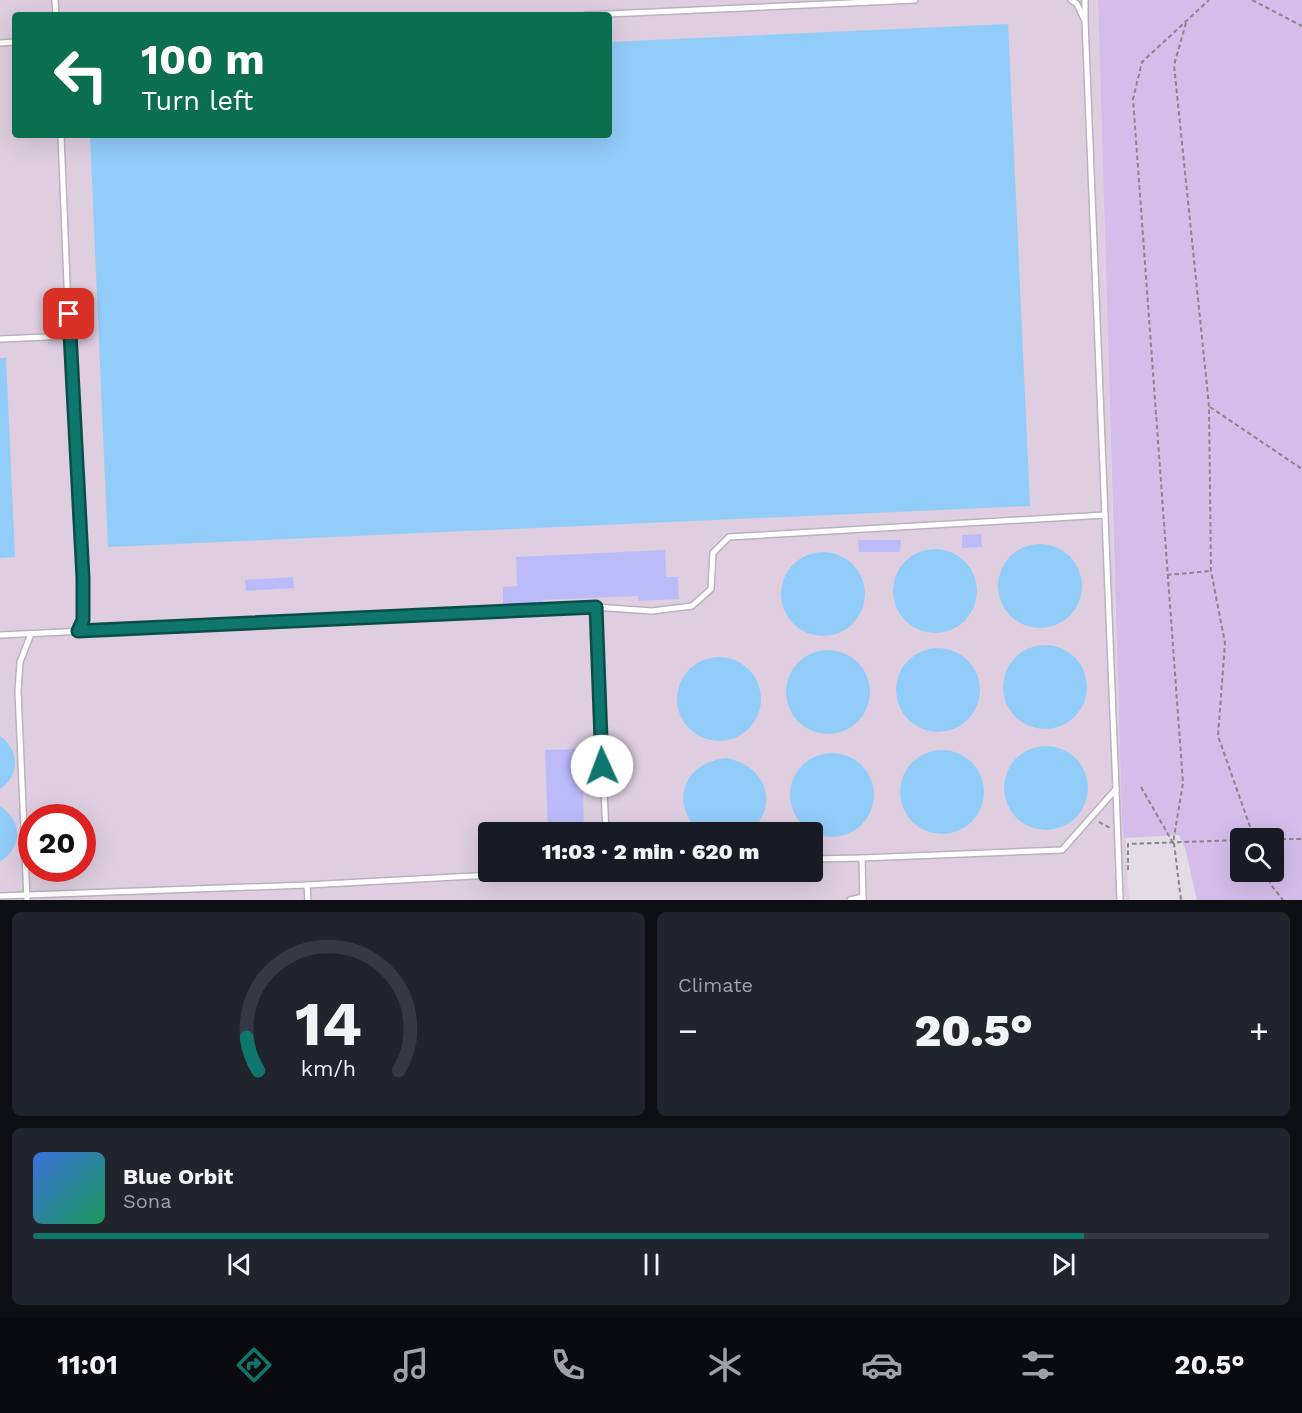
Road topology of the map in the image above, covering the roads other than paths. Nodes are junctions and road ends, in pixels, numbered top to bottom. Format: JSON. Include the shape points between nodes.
{"nodes":[{"id":1,"x":915,"y":0,"type":"edge"},
{"id":2,"x":1071,"y":0,"type":"edge"},
{"id":3,"x":1085,"y":0,"type":"edge"},
{"id":4,"x":612,"y":14,"type":"edge"},
{"id":5,"x":1085,"y":21,"type":"junction"},
{"id":6,"x":61,"y":138,"type":"edge"},
{"id":7,"x":70,"y":336,"type":"junction"},
{"id":8,"x":0,"y":339,"type":"edge"},
{"id":9,"x":1105,"y":515,"type":"junction"},
{"id":10,"x":596,"y":607,"type":"junction"},
{"id":11,"x":78,"y":631,"type":"junction"},
{"id":12,"x":31,"y":634,"type":"junction"},
{"id":13,"x":0,"y":635,"type":"edge"},
{"id":14,"x":1116,"y":789,"type":"junction"},
{"id":15,"x":606,"y":822,"type":"edge"},
{"id":16,"x":862,"y":858,"type":"junction"},
{"id":17,"x":823,"y":860,"type":"edge"},
{"id":18,"x":478,"y":876,"type":"edge"},
{"id":19,"x":307,"y":885,"type":"junction"},
{"id":20,"x":0,"y":896,"type":"edge"},
{"id":21,"x":27,"y":897,"type":"edge"},
{"id":22,"x":863,"y":899,"type":"edge"},
{"id":23,"x":308,"y":900,"type":"edge"},
{"id":24,"x":850,"y":900,"type":"edge"},
{"id":25,"x":1119,"y":900,"type":"edge"}],
"edges":[{"from":1,"to":4,"type":"lane"},
{"from":2,"to":5,"type":"lane"},
{"from":3,"to":5,"type":"lane"},
{"from":5,"to":9,"type":"lane"},
{"from":6,"to":7,"type":"lane"},
{"from":7,"to":8,"type":"lane"},
{"from":7,"to":11,"type":"lane","via":[[83,578],[83,620]]},
{"from":9,"to":10,"type":"lane","via":[[729,537],[713,553],[711,589],[692,606],[652,611]]},
{"from":9,"to":14,"type":"lane"},
{"from":10,"to":11,"type":"lane"},
{"from":10,"to":15,"type":"lane"},
{"from":11,"to":12,"type":"lane"},
{"from":12,"to":13,"type":"lane"},
{"from":12,"to":21,"type":"lane","via":[[20,662],[18,691]]},
{"from":14,"to":16,"type":"lane","via":[[1062,850]]},
{"from":14,"to":25,"type":"lane"},
{"from":16,"to":17,"type":"lane"},
{"from":16,"to":22,"type":"lane"},
{"from":18,"to":19,"type":"lane"},
{"from":19,"to":21,"type":"lane"},
{"from":19,"to":23,"type":"lane"},
{"from":20,"to":21,"type":"lane"},
{"from":22,"to":24,"type":"lane"}]}
